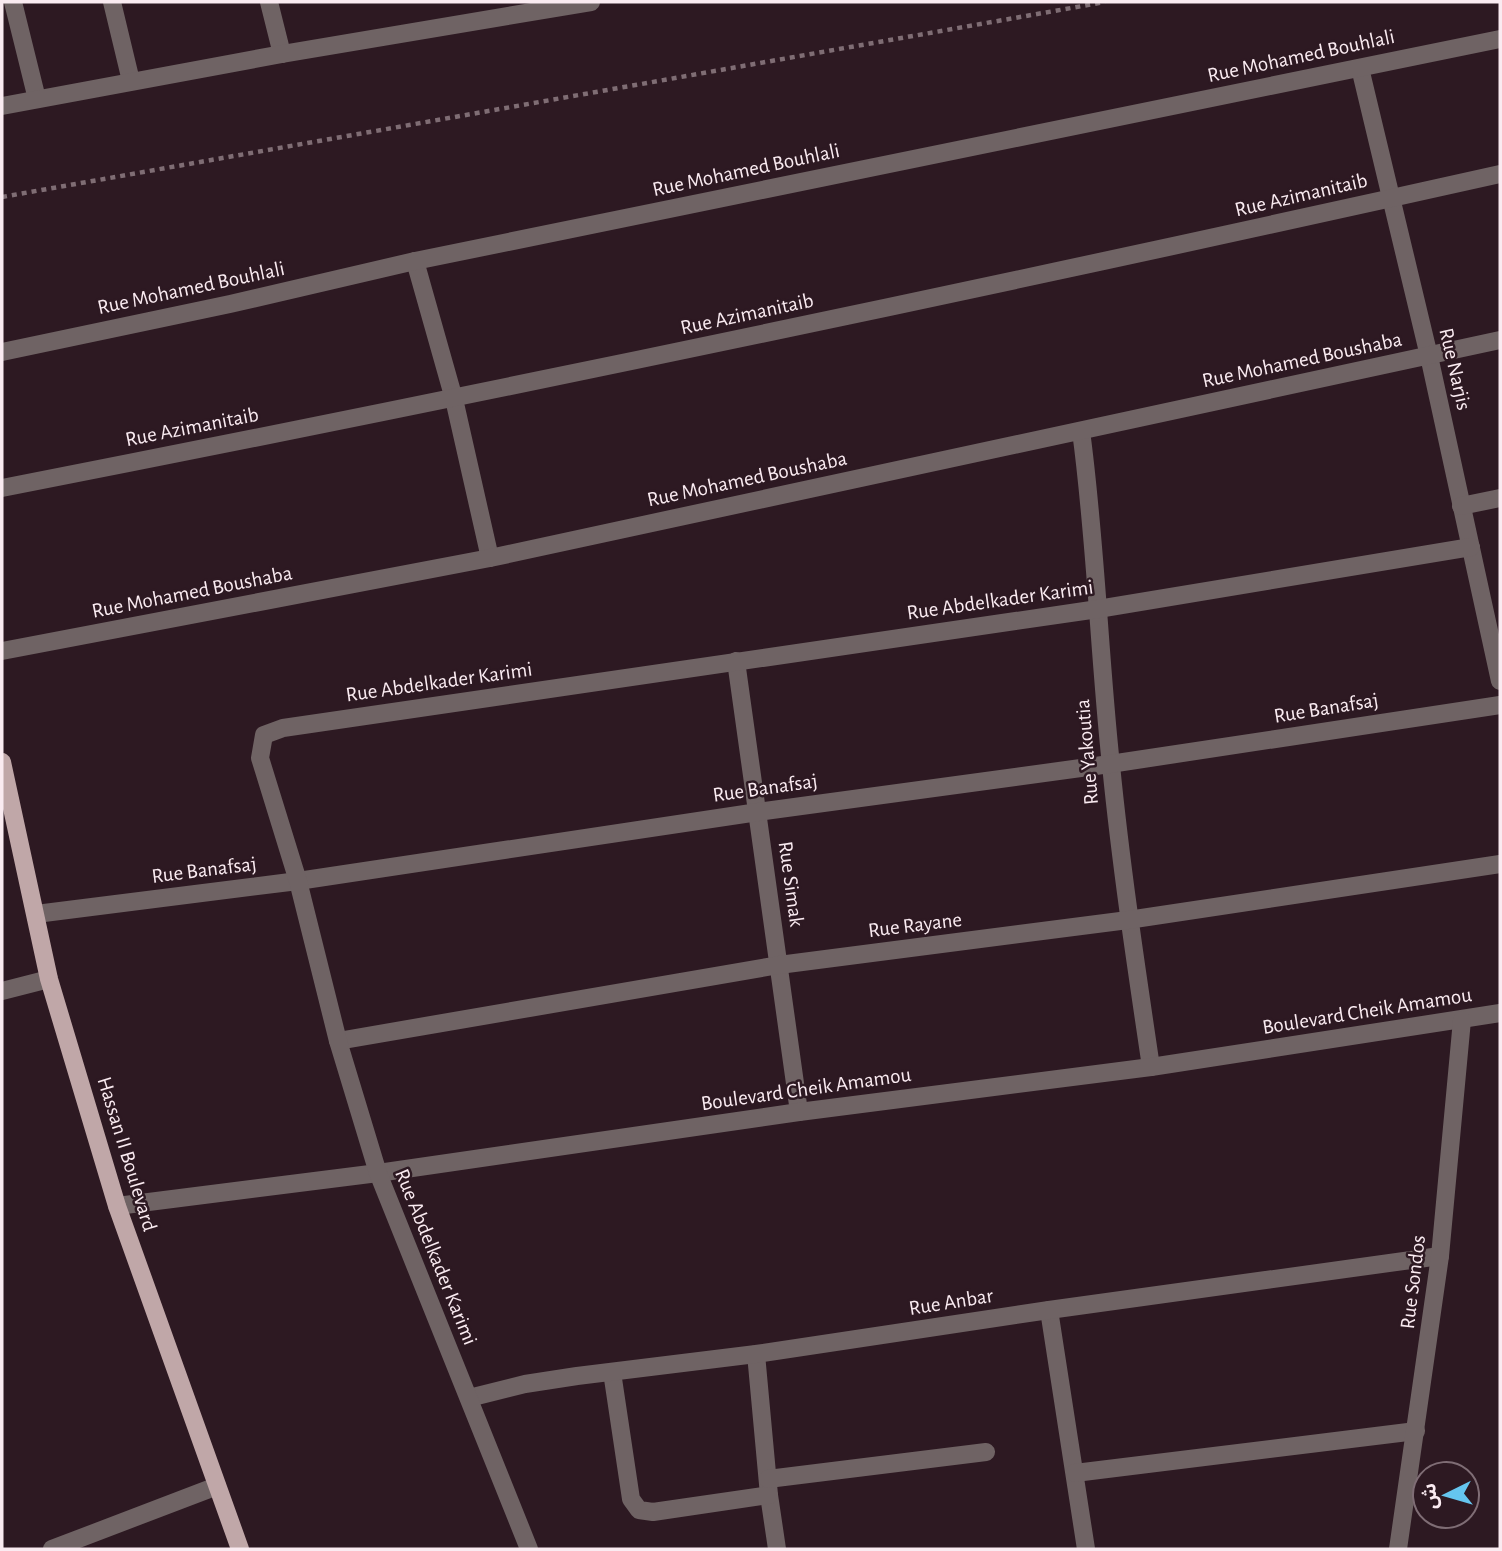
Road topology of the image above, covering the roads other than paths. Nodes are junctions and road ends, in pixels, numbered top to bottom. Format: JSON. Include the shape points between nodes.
{"nodes":[{"id":1,"x":13,"y":2,"type":"edge"},
{"id":2,"x":112,"y":2,"type":"edge"},
{"id":3,"x":269,"y":2,"type":"edge"},
{"id":4,"x":591,"y":2,"type":"edge"},
{"id":5,"x":1500,"y":39,"type":"edge"},
{"id":6,"x":282,"y":54,"type":"junction"},
{"id":7,"x":1360,"y":68,"type":"junction"},
{"id":8,"x":131,"y":81,"type":"junction"},
{"id":9,"x":37,"y":99,"type":"junction"},
{"id":10,"x":2,"y":106,"type":"edge"},
{"id":11,"x":1500,"y":174,"type":"edge"},
{"id":12,"x":1391,"y":198,"type":"junction"},
{"id":13,"x":415,"y":261,"type":"junction"},
{"id":14,"x":1500,"y":340,"type":"edge"},
{"id":15,"x":2,"y":352,"type":"edge"},
{"id":16,"x":1429,"y":356,"type":"junction"},
{"id":17,"x":454,"y":399,"type":"junction"},
{"id":18,"x":1081,"y":431,"type":"junction"},
{"id":19,"x":2,"y":488,"type":"edge"},
{"id":20,"x":1500,"y":498,"type":"edge"},
{"id":21,"x":1461,"y":506,"type":"junction"},
{"id":22,"x":1471,"y":547,"type":"junction"},
{"id":23,"x":490,"y":558,"type":"junction"},
{"id":24,"x":1098,"y":609,"type":"junction"},
{"id":25,"x":1497,"y":648,"type":"edge"},
{"id":26,"x":2,"y":651,"type":"edge"},
{"id":27,"x":736,"y":661,"type":"junction"},
{"id":28,"x":1500,"y":681,"type":"edge"},
{"id":29,"x":1500,"y":705,"type":"edge"},
{"id":30,"x":2,"y":762,"type":"edge"},
{"id":31,"x":1110,"y":764,"type":"junction"},
{"id":32,"x":758,"y":812,"type":"junction"},
{"id":33,"x":1500,"y":864,"type":"edge"},
{"id":34,"x":298,"y":881,"type":"junction"},
{"id":35,"x":36,"y":914,"type":"junction"},
{"id":36,"x":1128,"y":920,"type":"junction"},
{"id":37,"x":779,"y":965,"type":"junction"},
{"id":38,"x":49,"y":979,"type":"junction"},
{"id":39,"x":2,"y":991,"type":"edge"},
{"id":40,"x":1500,"y":1013,"type":"edge"},
{"id":41,"x":1462,"y":1020,"type":"junction"},
{"id":42,"x":338,"y":1041,"type":"junction"},
{"id":43,"x":1151,"y":1067,"type":"junction"},
{"id":44,"x":799,"y":1112,"type":"junction"},
{"id":45,"x":378,"y":1173,"type":"junction"},
{"id":46,"x":117,"y":1206,"type":"junction"},
{"id":47,"x":1440,"y":1256,"type":"junction"},
{"id":48,"x":1049,"y":1310,"type":"junction"},
{"id":49,"x":756,"y":1354,"type":"junction"},
{"id":50,"x":612,"y":1372,"type":"junction"},
{"id":51,"x":469,"y":1398,"type":"junction"},
{"id":52,"x":1416,"y":1431,"type":"junction"},
{"id":53,"x":986,"y":1452,"type":"dead end"},
{"id":54,"x":1075,"y":1474,"type":"junction"},
{"id":55,"x":217,"y":1486,"type":"junction"},
{"id":56,"x":768,"y":1487,"type":"junction"},
{"id":57,"x":52,"y":1549,"type":"edge"},
{"id":58,"x":240,"y":1549,"type":"edge"},
{"id":59,"x":529,"y":1549,"type":"edge"},
{"id":60,"x":777,"y":1549,"type":"edge"},
{"id":61,"x":1086,"y":1549,"type":"edge"},
{"id":62,"x":1398,"y":1549,"type":"edge"}],
"edges":[{"from":1,"to":9,"type":"street"},
{"from":2,"to":8,"type":"street"},
{"from":3,"to":6,"type":"street"},
{"from":4,"to":6,"type":"street"},
{"from":5,"to":7,"type":"street","name":"Rue Mohamed Bouhlali"},
{"from":6,"to":8,"type":"street"},
{"from":7,"to":12,"type":"street","name":"Rue Narjis"},
{"from":7,"to":13,"type":"street","name":"Rue Mohamed Bouhlali"},
{"from":8,"to":9,"type":"street"},
{"from":9,"to":10,"type":"street"},
{"from":11,"to":12,"type":"street","name":"Rue Azimanitaib"},
{"from":12,"to":16,"type":"street","name":"Rue Narjis"},
{"from":12,"to":17,"type":"street","name":"Rue Azimanitaib"},
{"from":13,"to":15,"type":"street","name":"Rue Mohamed Bouhlali"},
{"from":13,"to":17,"type":"street"},
{"from":14,"to":16,"type":"street","name":"Rue Mohamed Boushaba"},
{"from":16,"to":18,"type":"street","name":"Rue Mohamed Boushaba"},
{"from":16,"to":21,"type":"street","name":"Rue Narjis"},
{"from":17,"to":19,"type":"street","name":"Rue Azimanitaib"},
{"from":17,"to":23,"type":"street"},
{"from":18,"to":23,"type":"street","name":"Rue Mohamed Boushaba"},
{"from":18,"to":24,"type":"street","name":"Rue Yakoutia"},
{"from":20,"to":21,"type":"street"},
{"from":21,"to":22,"type":"street","name":"Rue Narjis"},
{"from":22,"to":24,"type":"street","name":"Rue Abdelkader Karimi"},
{"from":22,"to":25,"type":"street","name":"Rue Narjis"},
{"from":23,"to":26,"type":"street","name":"Rue Mohamed Boushaba"},
{"from":24,"to":27,"type":"street","name":"Rue Abdelkader Karimi"},
{"from":24,"to":31,"type":"street","name":"Rue Yakoutia"},
{"from":25,"to":28,"type":"street","name":"Rue Narjis"},
{"from":27,"to":32,"type":"street","name":"Rue Simak"},
{"from":27,"to":34,"type":"street","name":"Rue Abdelkader Karimi","via":[[283,728],[264,735],[260,758]]},
{"from":29,"to":31,"type":"street","name":"Rue Banafsaj"},
{"from":30,"to":35,"type":"main road","name":"Hassan II Boulevard"},
{"from":31,"to":32,"type":"street","name":"Rue Banafsaj"},
{"from":31,"to":36,"type":"street","name":"Rue Yakoutia"},
{"from":32,"to":34,"type":"street","name":"Rue Banafsaj"},
{"from":32,"to":37,"type":"street","name":"Rue Simak"},
{"from":33,"to":36,"type":"street","name":"Rue Rayane"},
{"from":34,"to":35,"type":"street","name":"Rue Banafsaj"},
{"from":34,"to":42,"type":"street","name":"Rue Abdelkader Karimi"},
{"from":35,"to":38,"type":"main road","name":"Hassan II Boulevard"},
{"from":36,"to":37,"type":"street","name":"Rue Rayane"},
{"from":36,"to":43,"type":"street","name":"Rue Yakoutia"},
{"from":37,"to":42,"type":"street","name":"Rue Rayane"},
{"from":37,"to":44,"type":"street","name":"Rue Simak"},
{"from":38,"to":39,"type":"street"},
{"from":38,"to":46,"type":"main road","name":"Hassan II Boulevard"},
{"from":40,"to":41,"type":"street","name":"Boulevard Cheik Amamou"},
{"from":41,"to":43,"type":"street","name":"Boulevard Cheik Amamou"},
{"from":41,"to":47,"type":"street","name":"Rue Sondos"},
{"from":42,"to":45,"type":"street","name":"Rue Abdelkader Karimi"},
{"from":43,"to":44,"type":"street","name":"Boulevard Cheik Amamou"},
{"from":44,"to":45,"type":"street","name":"Boulevard Cheik Amamou"},
{"from":45,"to":46,"type":"street","name":"Boulevard Cheik Amamou"},
{"from":45,"to":51,"type":"street","name":"Rue Abdelkader Karimi"},
{"from":46,"to":55,"type":"main road","name":"Hassan II Boulevard"},
{"from":47,"to":48,"type":"street","name":"Rue Anbar"},
{"from":47,"to":52,"type":"street","name":"Rue Sondos"},
{"from":48,"to":49,"type":"street","name":"Rue Anbar"},
{"from":48,"to":54,"type":"street"},
{"from":49,"to":50,"type":"street","name":"Rue Anbar"},
{"from":49,"to":56,"type":"street"},
{"from":50,"to":51,"type":"street","name":"Rue Anbar","via":[[524,1384]]},
{"from":50,"to":56,"type":"street","via":[[631,1499],[639,1510],[653,1512]]},
{"from":51,"to":59,"type":"street","name":"Rue Abdelkader Karimi"},
{"from":52,"to":54,"type":"street"},
{"from":52,"to":62,"type":"street","name":"Rue Sondos"},
{"from":53,"to":56,"type":"street"},
{"from":54,"to":61,"type":"street"},
{"from":55,"to":57,"type":"street"},
{"from":55,"to":58,"type":"main road","name":"Hassan II Boulevard"},
{"from":56,"to":60,"type":"street"}]}
